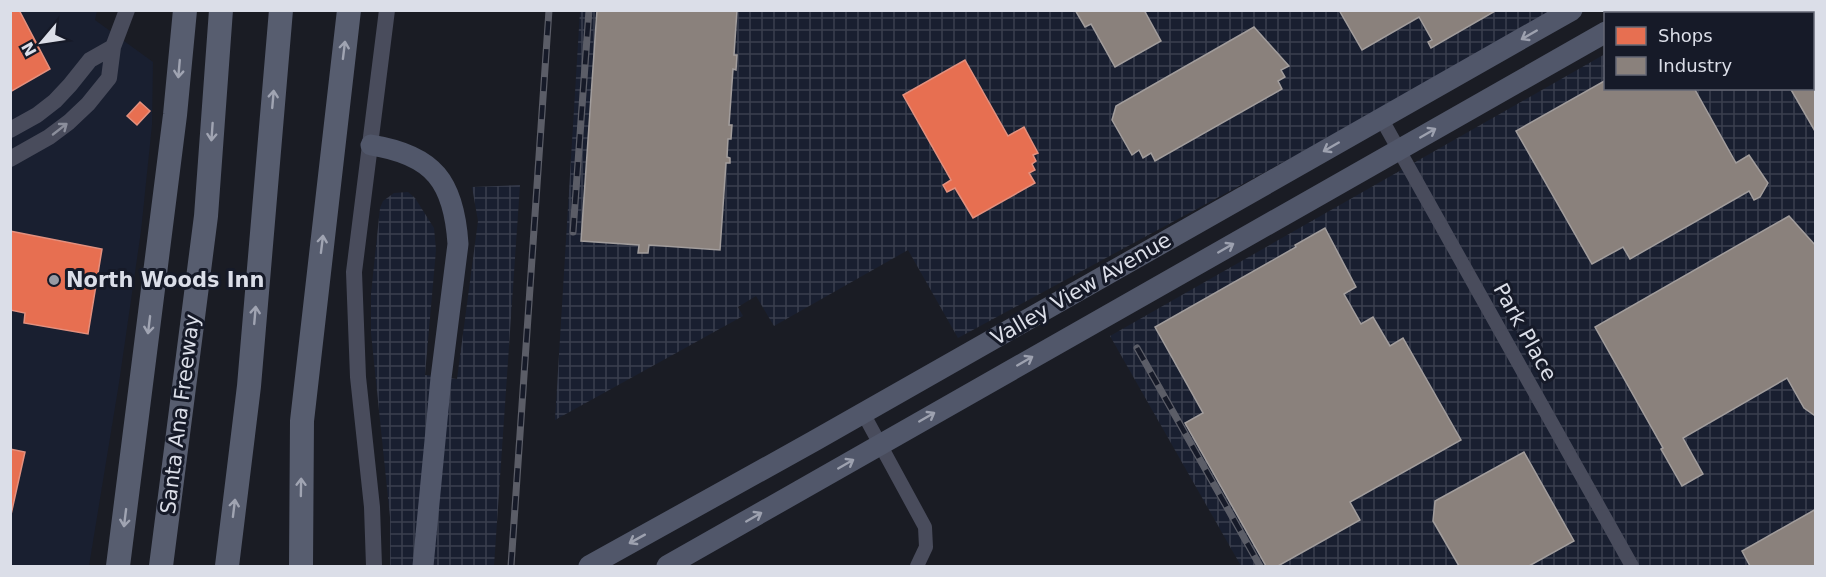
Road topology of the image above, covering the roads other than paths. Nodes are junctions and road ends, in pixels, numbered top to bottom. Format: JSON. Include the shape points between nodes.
{"nodes":[{"id":1,"x":127,"y":10,"type":"edge"},
{"id":2,"x":184,"y":10,"type":"edge"},
{"id":3,"x":220,"y":10,"type":"edge"},
{"id":4,"x":281,"y":10,"type":"edge"},
{"id":5,"x":349,"y":10,"type":"edge"},
{"id":6,"x":387,"y":10,"type":"edge"},
{"id":7,"x":1572,"y":10,"type":"edge"},
{"id":8,"x":1604,"y":33,"type":"edge"},
{"id":9,"x":113,"y":47,"type":"junction"},
{"id":10,"x":1382,"y":118,"type":"junction"},
{"id":11,"x":10,"y":130,"type":"edge"},
{"id":12,"x":371,"y":145,"type":"junction"},
{"id":13,"x":1398,"y":149,"type":"junction"},
{"id":14,"x":10,"y":159,"type":"edge"},
{"id":15,"x":863,"y":413,"type":"junction"},
{"id":16,"x":881,"y":444,"type":"junction"},
{"id":17,"x":118,"y":567,"type":"edge"},
{"id":18,"x":161,"y":567,"type":"edge"},
{"id":19,"x":227,"y":567,"type":"edge"},
{"id":20,"x":301,"y":567,"type":"edge"},
{"id":21,"x":374,"y":567,"type":"edge"},
{"id":22,"x":423,"y":567,"type":"edge"},
{"id":23,"x":589,"y":567,"type":"edge"},
{"id":24,"x":667,"y":567,"type":"edge"},
{"id":25,"x":917,"y":567,"type":"edge"},
{"id":26,"x":1632,"y":567,"type":"edge"}],
"edges":[{"from":1,"to":9,"type":"street"},
{"from":2,"to":17,"type":"highway","one_way":true,"via":[[175,115]]},
{"from":3,"to":18,"type":"highway","name":"Santa Ana Freeway","one_way":true,"via":[[206,216]]},
{"from":19,"to":4,"type":"highway","one_way":true,"via":[[249,387]]},
{"from":20,"to":5,"type":"highway","one_way":true,"via":[[302,421]]},
{"from":6,"to":12,"type":"street"},
{"from":7,"to":10,"type":"main road","name":"Valley View Avenue","one_way":true},
{"from":13,"to":8,"type":"main road","name":"Valley View Avenue","one_way":true},
{"from":9,"to":11,"type":"street","via":[[90,60],[55,101]]},
{"from":14,"to":9,"type":"street","one_way":true,"via":[[50,137],[88,104],[109,78]]},
{"from":10,"to":13,"type":"street","name":"Park Place"},
{"from":10,"to":15,"type":"main road","name":"Valley View Avenue","one_way":true},
{"from":12,"to":21,"type":"street","via":[[354,272],[358,377],[372,507]]},
{"from":12,"to":22,"type":"main road","via":[[405,152],[438,176],[451,198],[456,223],[458,244]]},
{"from":16,"to":13,"type":"main road","name":"Valley View Avenue","one_way":true},
{"from":13,"to":26,"type":"street","name":"Park Place"},
{"from":15,"to":16,"type":"street"},
{"from":15,"to":23,"type":"main road","name":"Valley View Avenue","one_way":true},
{"from":24,"to":16,"type":"main road","name":"Valley View Avenue","one_way":true},
{"from":16,"to":25,"type":"street","via":[[925,527],[926,547]]}]}
